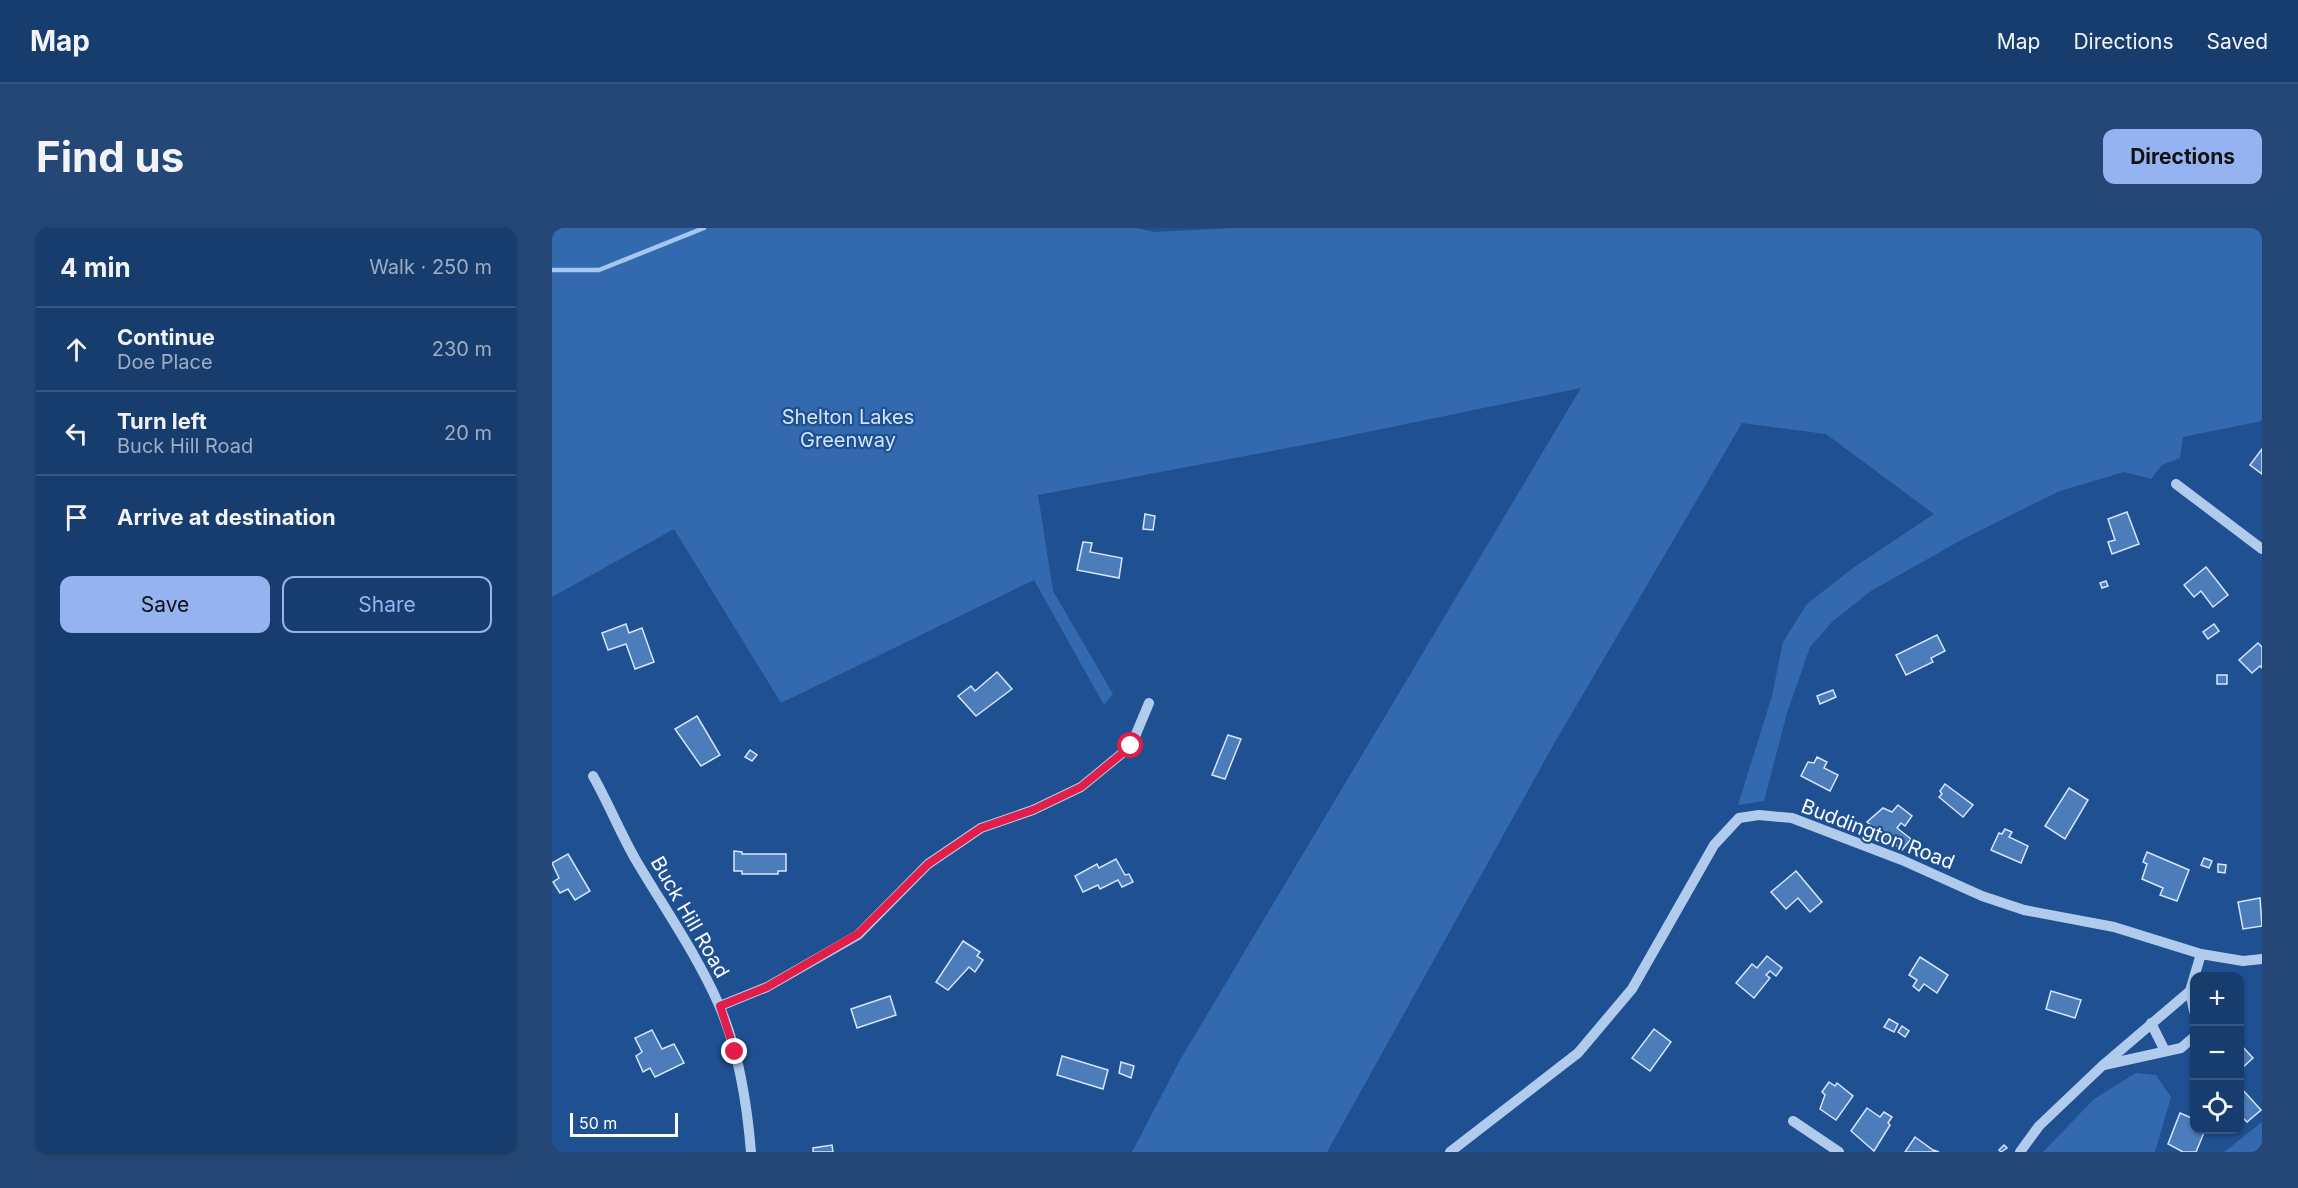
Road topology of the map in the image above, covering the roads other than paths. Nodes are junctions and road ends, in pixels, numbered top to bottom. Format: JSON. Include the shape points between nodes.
{"nodes":[{"id":1,"x":2176,"y":484,"type":"dead end"},
{"id":2,"x":2262,"y":549,"type":"edge"},
{"id":3,"x":1149,"y":704,"type":"dead end"},
{"id":4,"x":593,"y":776,"type":"dead end"},
{"id":5,"x":2201,"y":954,"type":"junction"},
{"id":6,"x":2262,"y":959,"type":"edge"},
{"id":7,"x":2196,"y":972,"type":"edge"},
{"id":8,"x":2190,"y":991,"type":"edge"},
{"id":9,"x":720,"y":1006,"type":"junction"},
{"id":10,"x":2151,"y":1023,"type":"junction"},
{"id":11,"x":2190,"y":1041,"type":"edge"},
{"id":12,"x":2165,"y":1051,"type":"junction"},
{"id":13,"x":2102,"y":1066,"type":"junction"},
{"id":14,"x":1793,"y":1121,"type":"dead end"},
{"id":15,"x":751,"y":1152,"type":"edge"},
{"id":16,"x":1450,"y":1152,"type":"edge"},
{"id":17,"x":1839,"y":1152,"type":"edge"},
{"id":18,"x":2020,"y":1152,"type":"edge"}],
"edges":[{"from":1,"to":2,"type":"street"},
{"from":3,"to":9,"type":"street","via":[[1131,746],[1081,787],[1033,810],[981,828],[928,864],[858,934],[767,987]]},
{"from":4,"to":9,"type":"street","name":"Buck Hill Road","via":[[635,860]]},
{"from":5,"to":6,"type":"street","name":"Buddington Road","via":[[2243,961]]},
{"from":5,"to":7,"type":"street"},
{"from":5,"to":16,"type":"street","name":"Buddington Road","via":[[2114,927],[2024,910],[1792,818],[1739,818],[1714,845],[1632,989],[1578,1053]]},
{"from":8,"to":10,"type":"street"},
{"from":9,"to":15,"type":"street","name":"Buck Hill Road","via":[[748,1109]]},
{"from":10,"to":12,"type":"street"},
{"from":10,"to":13,"type":"street"},
{"from":11,"to":12,"type":"street","via":[[2181,1048]]},
{"from":12,"to":13,"type":"street"},
{"from":13,"to":18,"type":"street","via":[[2039,1126]]},
{"from":14,"to":17,"type":"street"}]}
